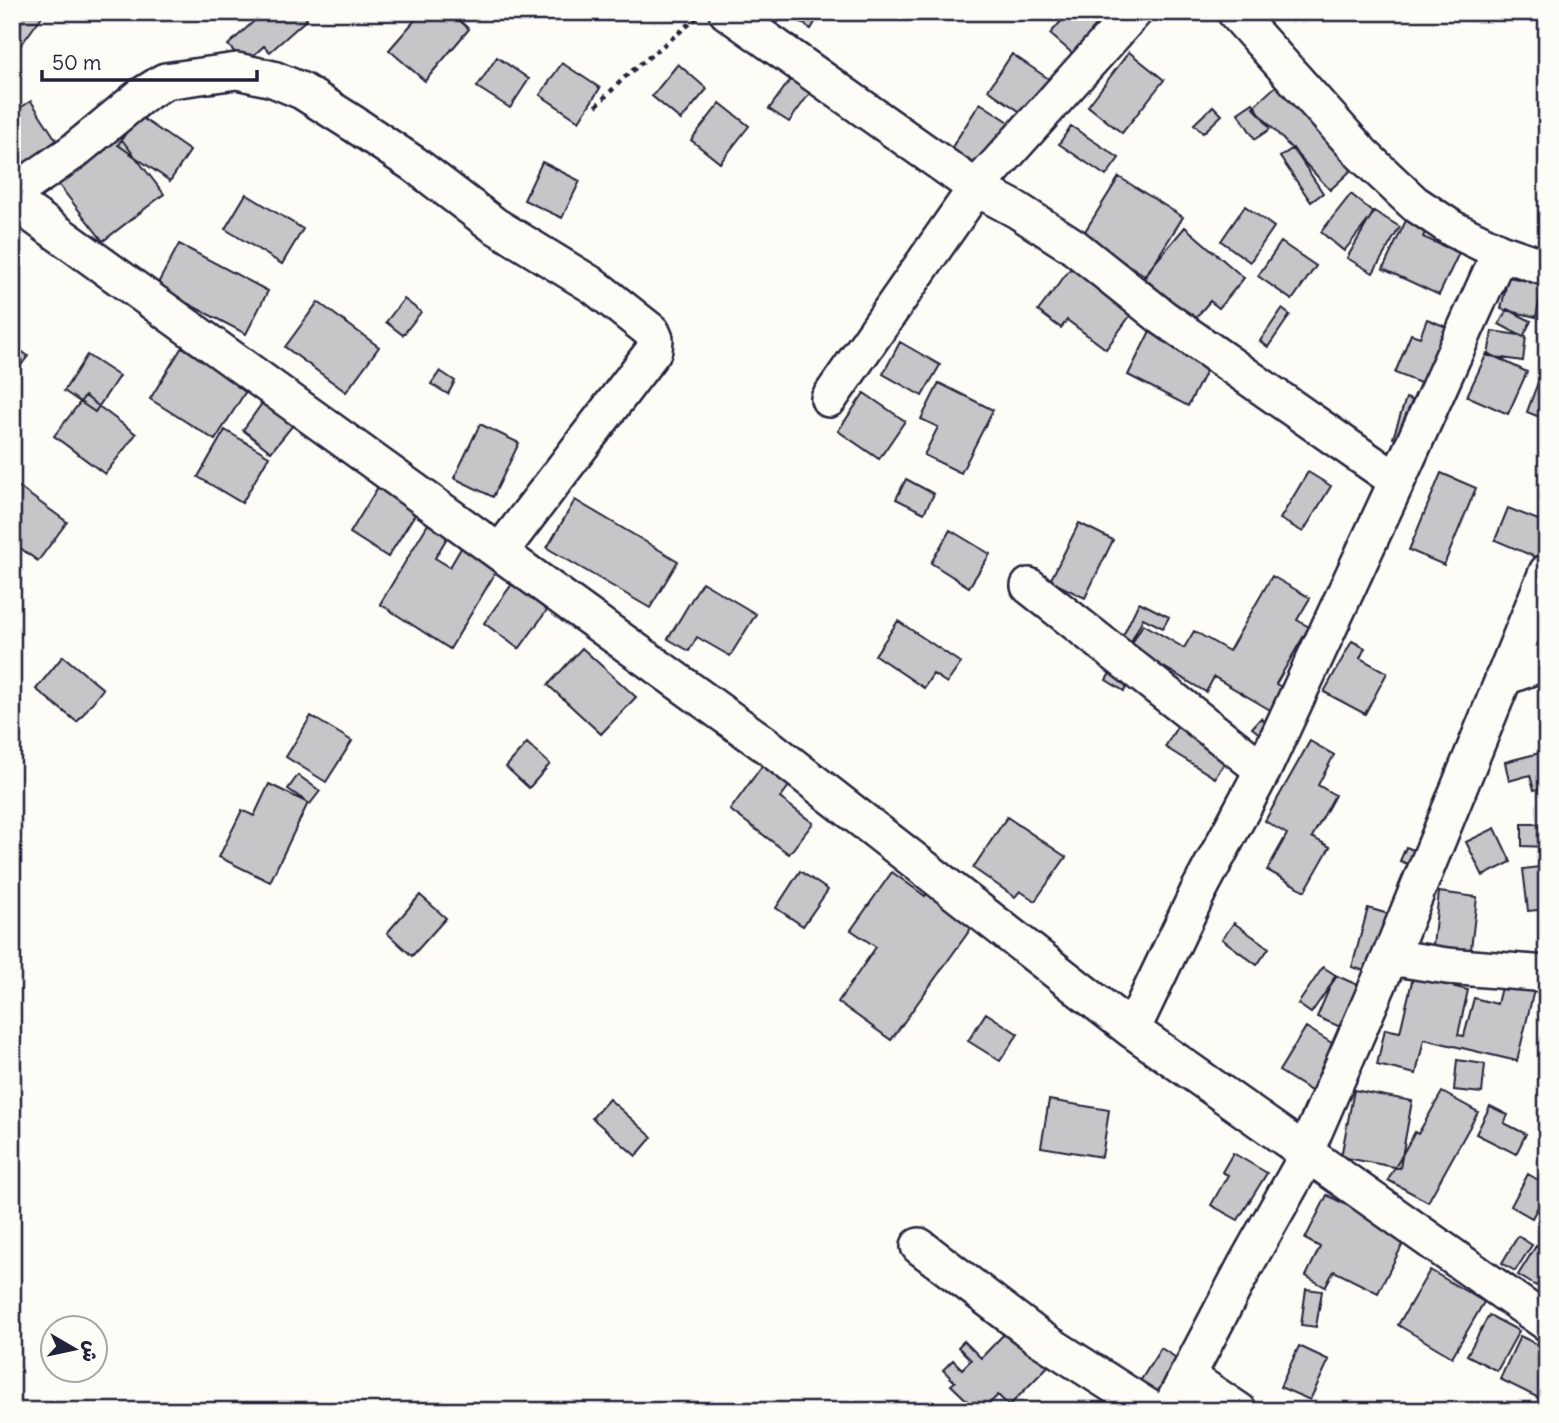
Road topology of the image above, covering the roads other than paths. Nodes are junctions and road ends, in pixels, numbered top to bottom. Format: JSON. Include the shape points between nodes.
{"nodes":[{"id":1,"x":727,"y":12,"type":"edge"},
{"id":2,"x":1134,"y":12,"type":"edge"},
{"id":3,"x":1235,"y":12,"type":"edge"},
{"id":4,"x":976,"y":188,"type":"junction"},
{"id":5,"x":12,"y":194,"type":"edge"},
{"id":6,"x":12,"y":200,"type":"edge"},
{"id":7,"x":1500,"y":252,"type":"junction"},
{"id":8,"x":1547,"y":268,"type":"edge"},
{"id":9,"x":829,"y":399,"type":"dead end"},
{"id":10,"x":1397,"y":481,"type":"junction"},
{"id":11,"x":500,"y":552,"type":"junction"},
{"id":12,"x":1547,"y":572,"type":"edge"},
{"id":13,"x":1029,"y":586,"type":"dead end"},
{"id":14,"x":1547,"y":661,"type":"edge"},
{"id":15,"x":1503,"y":678,"type":"junction"},
{"id":16,"x":1263,"y":770,"type":"junction"},
{"id":17,"x":1390,"y":957,"type":"junction"},
{"id":18,"x":1547,"y":974,"type":"edge"},
{"id":19,"x":1132,"y":1030,"type":"junction"},
{"id":20,"x":1306,"y":1154,"type":"junction"},
{"id":21,"x":919,"y":1246,"type":"dead end"},
{"id":22,"x":1547,"y":1323,"type":"edge"},
{"id":23,"x":1187,"y":1376,"type":"junction"},
{"id":24,"x":1154,"y":1411,"type":"edge"},
{"id":25,"x":1169,"y":1411,"type":"edge"},
{"id":26,"x":1239,"y":1411,"type":"edge"}],
"edges":[{"from":1,"to":4,"type":"street"},
{"from":2,"to":4,"type":"street"},
{"from":3,"to":7,"type":"street","via":[[1362,154],[1414,203]]},
{"from":4,"to":9,"type":"street"},
{"from":4,"to":10,"type":"street","via":[[1073,246],[1161,317]]},
{"from":5,"to":11,"type":"street","via":[[165,80],[237,71],[302,91],[414,164],[494,225],[594,286],[652,332],[654,350]]},
{"from":6,"to":11,"type":"street"},
{"from":7,"to":8,"type":"street"},
{"from":7,"to":10,"type":"street"},
{"from":10,"to":16,"type":"street"},
{"from":11,"to":19,"type":"street","via":[[766,745]]},
{"from":12,"to":15,"type":"street"},
{"from":13,"to":16,"type":"street"},
{"from":14,"to":15,"type":"street"},
{"from":15,"to":17,"type":"street"},
{"from":16,"to":19,"type":"street"},
{"from":17,"to":18,"type":"street"},
{"from":17,"to":20,"type":"street"},
{"from":19,"to":20,"type":"street"},
{"from":20,"to":22,"type":"street"},
{"from":20,"to":23,"type":"street"},
{"from":21,"to":24,"type":"street","via":[[1038,1337]]},
{"from":23,"to":25,"type":"street"},
{"from":23,"to":26,"type":"street"}]}
